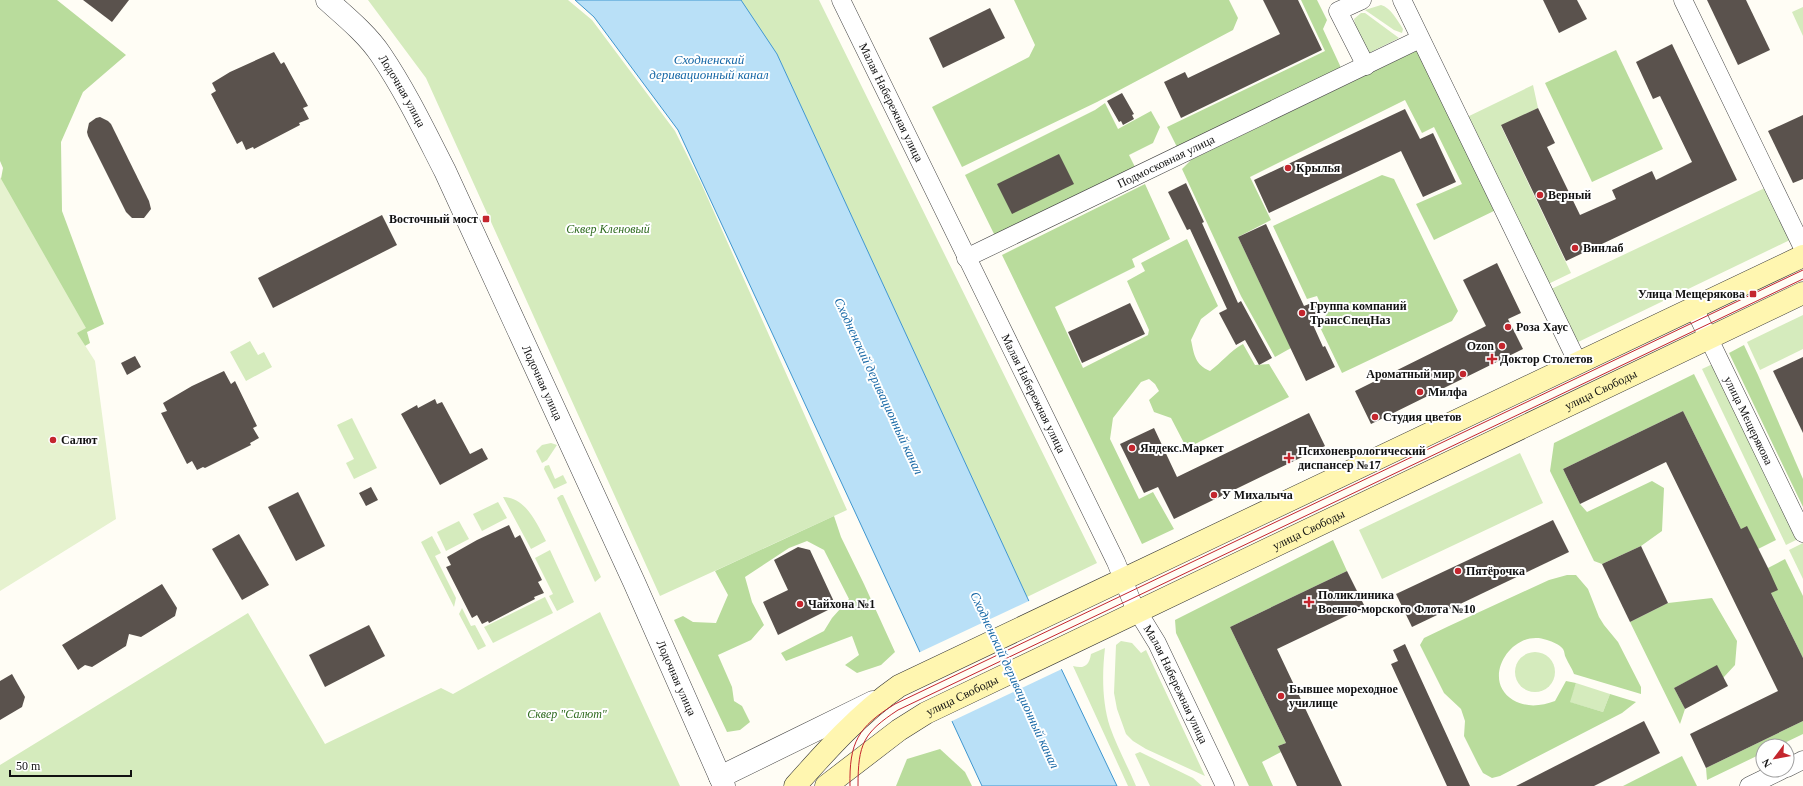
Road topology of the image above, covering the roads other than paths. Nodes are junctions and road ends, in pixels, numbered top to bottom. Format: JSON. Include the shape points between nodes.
{"nodes":[{"id":1,"x":328,"y":0,"type":"edge"},
{"id":2,"x":841,"y":0,"type":"edge"},
{"id":3,"x":1362,"y":0,"type":"edge"},
{"id":4,"x":1402,"y":0,"type":"edge"},
{"id":5,"x":1683,"y":0,"type":"edge"},
{"id":6,"x":1420,"y":39,"type":"junction"},
{"id":7,"x":1366,"y":66,"type":"junction"},
{"id":8,"x":1803,"y":248,"type":"edge"},
{"id":9,"x":1803,"y":256,"type":"edge"},
{"id":10,"x":966,"y":258,"type":"junction"},
{"id":11,"x":1803,"y":293,"type":"edge"},
{"id":12,"x":1694,"y":308,"type":"junction"},
{"id":13,"x":1708,"y":338,"type":"junction"},
{"id":14,"x":1578,"y":363,"type":"junction"},
{"id":15,"x":1803,"y":533,"type":"edge"},
{"id":16,"x":1123,"y":579,"type":"junction"},
{"id":17,"x":1138,"y":611,"type":"junction"},
{"id":18,"x":884,"y":697,"type":"junction"},
{"id":19,"x":1766,"y":778,"type":"edge"},
{"id":20,"x":722,"y":782,"type":"edge"},
{"id":21,"x":795,"y":786,"type":"edge"},
{"id":22,"x":826,"y":786,"type":"edge"},
{"id":23,"x":1225,"y":786,"type":"edge"},
{"id":24,"x":1749,"y":786,"type":"edge"}],
"edges":[{"from":1,"to":20,"type":"street","name":"Лодочная улица","via":[[380,54],[413,109],[445,171],[634,582]]},
{"from":2,"to":10,"type":"street","name":"Малая Набережная улица"},
{"from":3,"to":7,"type":"street","via":[[1338,11]]},
{"from":4,"to":6,"type":"street"},
{"from":5,"to":8,"type":"street"},
{"from":6,"to":7,"type":"street","name":"Подмосковная улица"},
{"from":6,"to":14,"type":"street"},
{"from":7,"to":10,"type":"street","name":"Подмосковная улица"},
{"from":9,"to":12,"type":"main road"},
{"from":10,"to":16,"type":"street","name":"Малая Набережная улица"},
{"from":11,"to":13,"type":"main road","name":"улица Свободы"},
{"from":12,"to":13,"type":"street","name":"улица Мещерякова"},
{"from":12,"to":14,"type":"main road"},
{"from":13,"to":15,"type":"street","name":"улица Мещерякова"},
{"from":13,"to":17,"type":"main road","name":"улица Свободы"},
{"from":14,"to":16,"type":"main road"},
{"from":16,"to":17,"type":"street","name":"Малая Набережная улица"},
{"from":16,"to":18,"type":"main road","via":[[910,680]]},
{"from":17,"to":22,"type":"main road","name":"улица Свободы","via":[[926,713],[899,730]]},
{"from":17,"to":23,"type":"street","name":"Малая Набережная улица","via":[[1157,643]]},
{"from":18,"to":20,"type":"street"},
{"from":18,"to":21,"type":"main road","via":[[843,733]]},
{"from":19,"to":24,"type":"street"}]}
